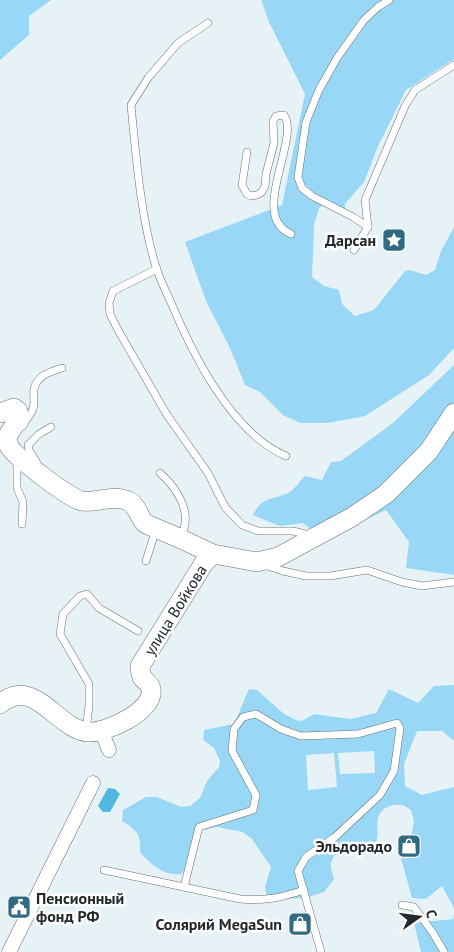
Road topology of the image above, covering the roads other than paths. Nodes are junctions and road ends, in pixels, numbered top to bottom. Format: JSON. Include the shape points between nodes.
{"nodes":[{"id":1,"x":389,"y":0,"type":"edge"},
{"id":2,"x":208,"y":23,"type":"dead end"},
{"id":3,"x":454,"y":64,"type":"edge"},
{"id":4,"x":247,"y":152,"type":"dead end"},
{"id":5,"x":368,"y":228,"type":"junction"},
{"id":6,"x":291,"y":234,"type":"dead end"},
{"id":7,"x":354,"y":250,"type":"dead end"},
{"id":8,"x":157,"y":269,"type":"junction"},
{"id":9,"x":62,"y":368,"type":"dead end"},
{"id":10,"x":0,"y":413,"type":"edge"},
{"id":11,"x":454,"y":413,"type":"edge"},
{"id":12,"x":51,"y":427,"type":"dead end"},
{"id":13,"x":21,"y":430,"type":"dead end"},
{"id":14,"x":17,"y":446,"type":"junction"},
{"id":15,"x":286,"y":456,"type":"dead end"},
{"id":16,"x":39,"y":473,"type":"junction"},
{"id":17,"x":160,"y":473,"type":"dead end"},
{"id":18,"x":22,"y":524,"type":"dead end"},
{"id":19,"x":156,"y":528,"type":"junction"},
{"id":20,"x":317,"y":537,"type":"junction"},
{"id":21,"x":179,"y":538,"type":"junction"},
{"id":22,"x":213,"y":554,"type":"junction"},
{"id":23,"x":146,"y":561,"type":"dead end"},
{"id":24,"x":258,"y":562,"type":"junction"},
{"id":25,"x":454,"y":582,"type":"edge"},
{"id":26,"x":138,"y":631,"type":"dead end"},
{"id":27,"x":0,"y":704,"type":"edge"},
{"id":28,"x":94,"y":731,"type":"junction"},
{"id":29,"x":109,"y":750,"type":"dead end"},
{"id":30,"x":93,"y":783,"type":"dead end"},
{"id":31,"x":104,"y":870,"type":"dead end"},
{"id":32,"x":184,"y":887,"type":"junction"},
{"id":33,"x":304,"y":890,"type":"junction"},
{"id":34,"x":402,"y":905,"type":"dead end"},
{"id":35,"x":9,"y":952,"type":"edge"},
{"id":36,"x":321,"y":952,"type":"edge"},
{"id":37,"x":444,"y":952,"type":"edge"}],
"edges":[{"from":1,"to":5,"type":"lane","via":[[364,20],[337,58],[320,90],[306,122],[298,177],[302,188],[312,196],[353,216]]},
{"from":2,"to":8,"type":"lane","via":[[178,43],[131,104],[146,221]]},
{"from":3,"to":5,"type":"lane","via":[[415,90],[405,106],[365,200]]},
{"from":4,"to":6,"type":"lane","via":[[242,185],[247,194],[257,196],[265,186],[274,143],[273,121],[276,116],[284,115],[288,130],[274,188],[274,210],[284,231]]},
{"from":5,"to":7,"type":"lane"},
{"from":8,"to":15,"type":"lane","via":[[193,352],[215,390],[261,441]]},
{"from":8,"to":20,"type":"lane","via":[[113,292],[109,303],[110,314],[118,330],[162,408],[208,473],[225,507],[242,525],[258,531],[293,531]]},
{"from":9,"to":13,"type":"lane","via":[[39,379],[34,389],[32,412]]},
{"from":10,"to":14,"type":"street","via":[[14,408],[18,411],[19,419],[7,440],[11,449]]},
{"from":11,"to":20,"type":"street","name":"улица Войкова","via":[[428,451],[386,494]]},
{"from":12,"to":16,"type":"lane","via":[[28,445]]},
{"from":14,"to":16,"type":"street"},
{"from":14,"to":18,"type":"lane","via":[[17,488],[23,502]]},
{"from":16,"to":19,"type":"street","via":[[62,491],[82,501],[127,500],[137,509],[144,523]]},
{"from":17,"to":21,"type":"lane","via":[[183,504],[186,524]]},
{"from":19,"to":21,"type":"street"},
{"from":19,"to":23,"type":"lane"},
{"from":20,"to":24,"type":"street","name":"улица Войкова"},
{"from":21,"to":22,"type":"street"},
{"from":22,"to":24,"type":"street","name":"улица Войкова"},
{"from":22,"to":28,"type":"street","name":"улица Войкова","via":[[204,563],[140,666],[143,678],[152,690],[149,700],[136,715]]},
{"from":24,"to":25,"type":"lane","via":[[306,576],[367,570],[422,586]]},
{"from":26,"to":28,"type":"lane","via":[[99,608],[87,594],[80,596],[63,614],[60,634],[89,684]]},
{"from":27,"to":28,"type":"street","via":[[14,696],[26,695],[71,725]]},
{"from":28,"to":29,"type":"street"},
{"from":30,"to":35,"type":"street"},
{"from":31,"to":32,"type":"lane"},
{"from":32,"to":33,"type":"lane","via":[[260,900]]},
{"from":32,"to":33,"type":"lane","via":[[199,827],[253,810],[256,796],[232,750],[234,729],[244,717],[256,714],[301,736],[358,734],[397,723],[400,728],[394,771],[380,795],[335,837],[306,857],[298,871]]},
{"from":33,"to":36,"type":"lane"},
{"from":34,"to":37,"type":"lane","via":[[414,907]]}]}
